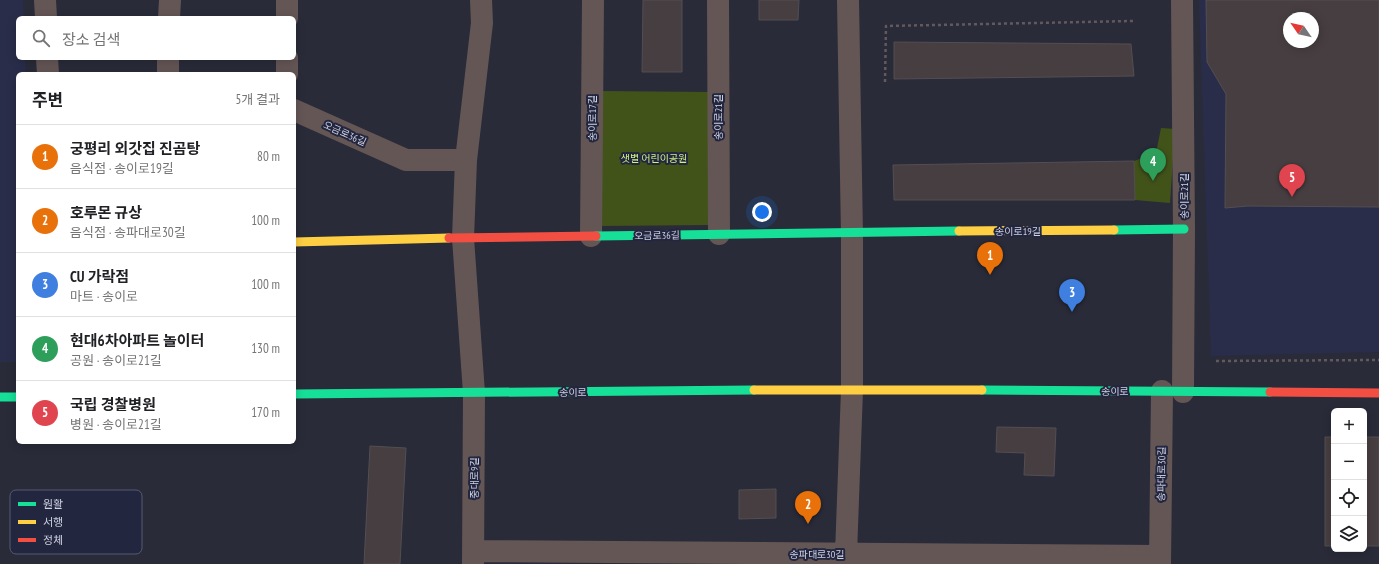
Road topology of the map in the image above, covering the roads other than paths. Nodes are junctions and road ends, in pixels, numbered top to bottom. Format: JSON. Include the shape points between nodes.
{"nodes":[{"id":1,"x":45,"y":0,"type":"edge"},
{"id":2,"x":170,"y":0,"type":"edge"},
{"id":3,"x":287,"y":0,"type":"edge"},
{"id":4,"x":481,"y":0,"type":"edge"},
{"id":5,"x":593,"y":0,"type":"edge"},
{"id":6,"x":718,"y":0,"type":"edge"},
{"id":7,"x":848,"y":0,"type":"edge"},
{"id":8,"x":1182,"y":0,"type":"edge"},
{"id":9,"x":46,"y":16,"type":"edge"},
{"id":10,"x":169,"y":16,"type":"edge"},
{"id":11,"x":287,"y":16,"type":"edge"},
{"id":12,"x":47,"y":60,"type":"edge"},
{"id":13,"x":168,"y":60,"type":"edge"},
{"id":14,"x":287,"y":60,"type":"edge"},
{"id":15,"x":48,"y":72,"type":"edge"},
{"id":16,"x":168,"y":72,"type":"edge"},
{"id":17,"x":287,"y":72,"type":"edge"},
{"id":18,"x":296,"y":111,"type":"edge"},
{"id":19,"x":466,"y":160,"type":"junction"},
{"id":20,"x":1184,"y":230,"type":"junction"},
{"id":21,"x":852,"y":232,"type":"junction"},
{"id":22,"x":719,"y":234,"type":"junction"},
{"id":23,"x":592,"y":236,"type":"junction"},
{"id":24,"x":464,"y":238,"type":"junction"},
{"id":25,"x":296,"y":242,"type":"edge"},
{"id":26,"x":852,"y":390,"type":"junction"},
{"id":27,"x":1173,"y":392,"type":"junction"},
{"id":28,"x":474,"y":393,"type":"junction"},
{"id":29,"x":1379,"y":393,"type":"edge"},
{"id":30,"x":296,"y":394,"type":"edge"},
{"id":31,"x":16,"y":396,"type":"edge"},
{"id":32,"x":0,"y":397,"type":"edge"},
{"id":33,"x":846,"y":554,"type":"junction"},
{"id":34,"x":473,"y":558,"type":"edge"},
{"id":35,"x":605,"y":558,"type":"edge"},
{"id":36,"x":1025,"y":560,"type":"edge"},
{"id":37,"x":1160,"y":560,"type":"edge"}],
"edges":[{"from":1,"to":9,"type":"street"},
{"from":2,"to":10,"type":"street"},
{"from":3,"to":11,"type":"street"},
{"from":4,"to":19,"type":"street","via":[[482,23]]},
{"from":5,"to":23,"type":"street","name":"송이로17길"},
{"from":6,"to":22,"type":"street","name":"송이로21길"},
{"from":7,"to":21,"type":"street"},
{"from":8,"to":20,"type":"street","name":"송이로21길"},
{"from":12,"to":15,"type":"street"},
{"from":13,"to":16,"type":"street"},
{"from":14,"to":17,"type":"street"},
{"from":18,"to":19,"type":"street","name":"오금로36길","via":[[406,160]]},
{"from":19,"to":24,"type":"street"},
{"from":20,"to":21,"type":"street","name":"송이로19길"},
{"from":20,"to":27,"type":"street","name":"송이로21길"},
{"from":21,"to":22,"type":"street","name":"오금로36길"},
{"from":21,"to":26,"type":"street"},
{"from":22,"to":23,"type":"street","name":"오금로36길"},
{"from":23,"to":24,"type":"street","name":"오금로36길"},
{"from":24,"to":25,"type":"street","name":"오금로36길"},
{"from":24,"to":28,"type":"street"},
{"from":26,"to":27,"type":"street","name":"송이로"},
{"from":26,"to":28,"type":"street","name":"송이로"},
{"from":26,"to":33,"type":"street"},
{"from":27,"to":29,"type":"street","name":"송이로"},
{"from":27,"to":37,"type":"street","name":"송파대로30길"},
{"from":28,"to":30,"type":"street","name":"송이로"},
{"from":28,"to":34,"type":"street","name":"중대로9길"},
{"from":31,"to":32,"type":"street"},
{"from":33,"to":35,"type":"street","name":"송파대로30길"},
{"from":33,"to":36,"type":"street","name":"송파대로30길"},
{"from":34,"to":35,"type":"street","name":"송파대로30길"},
{"from":36,"to":37,"type":"street","name":"송파대로30길"}]}
